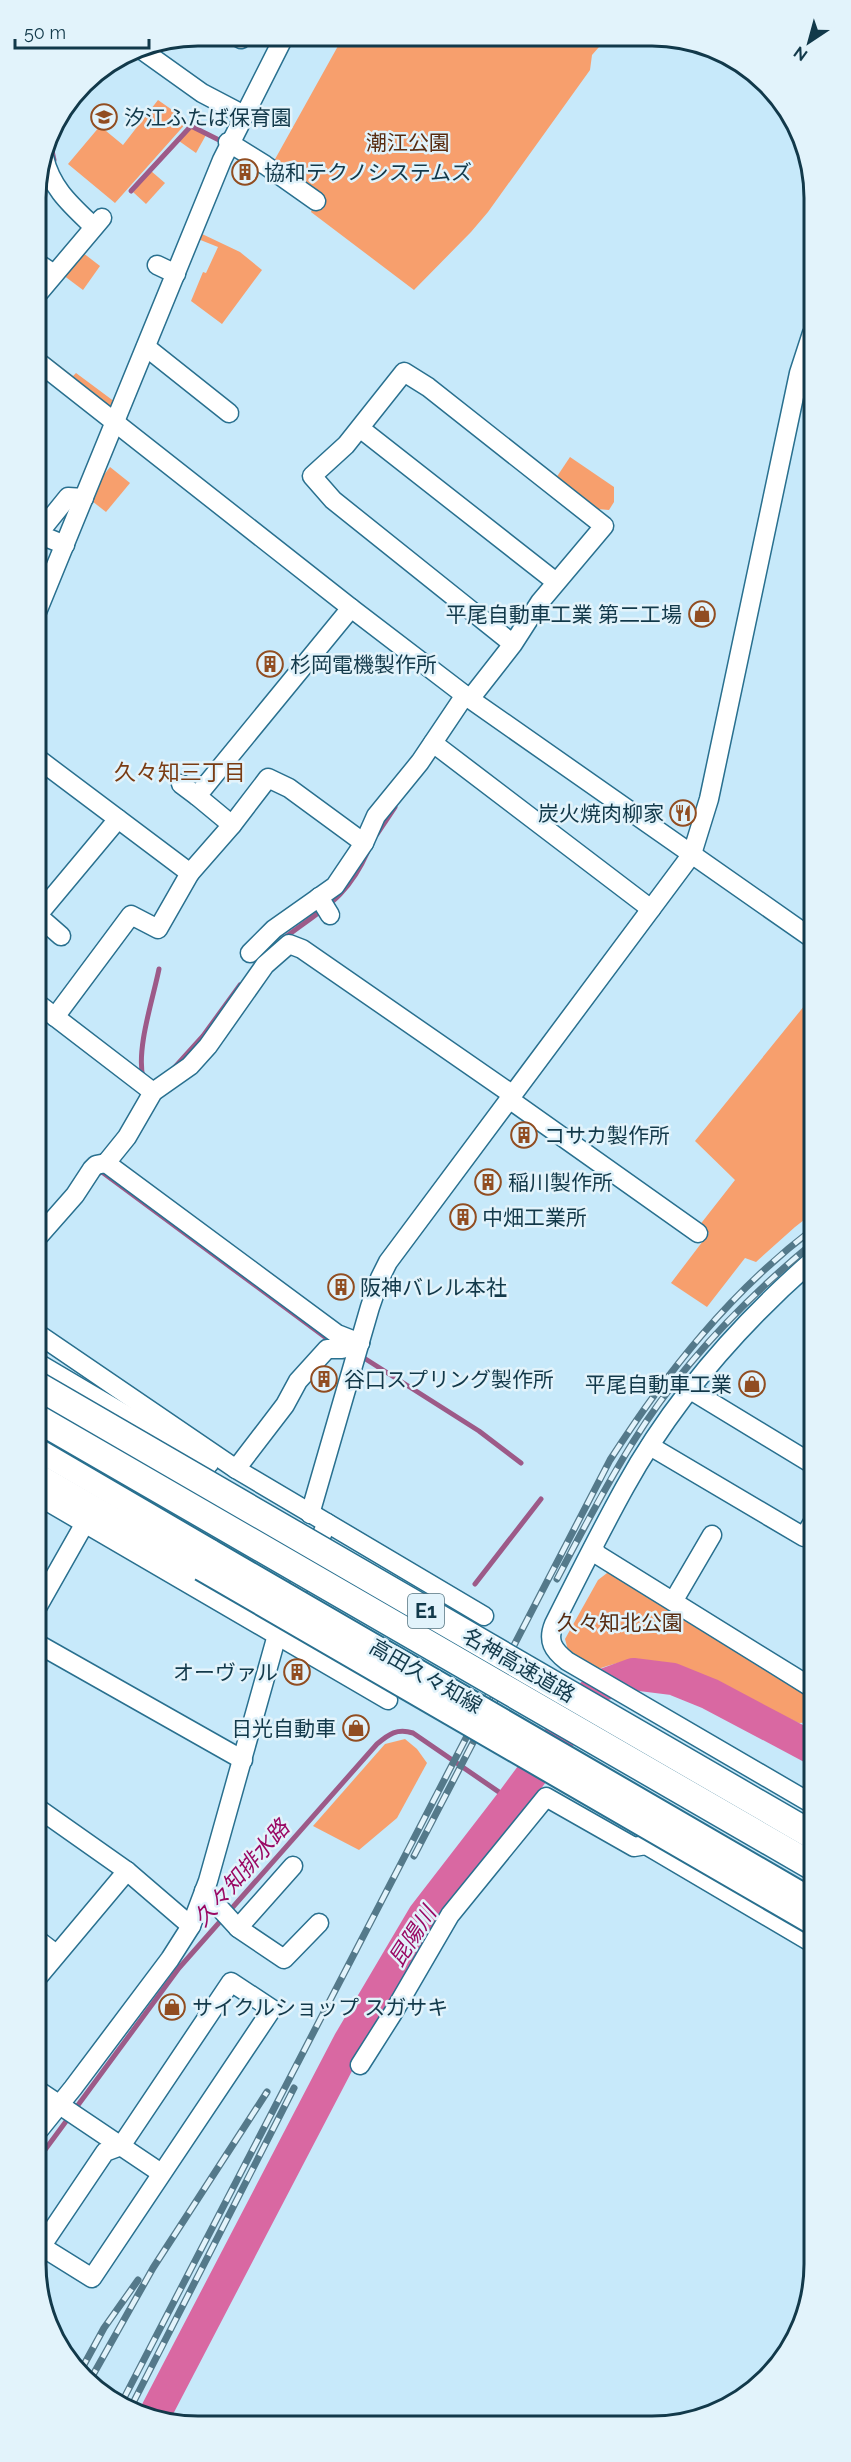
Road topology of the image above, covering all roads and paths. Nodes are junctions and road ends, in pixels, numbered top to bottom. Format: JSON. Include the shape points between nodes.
{"nodes":[{"id":1,"x":279,"y":46,"type":"edge"},
{"id":2,"x":149,"y":55,"type":"edge"},
{"id":3,"x":244,"y":115,"type":"junction"},
{"id":4,"x":229,"y":143,"type":"junction"},
{"id":5,"x":48,"y":176,"type":"edge"},
{"id":6,"x":316,"y":201,"type":"dead end"},
{"id":7,"x":157,"y":265,"type":"dead end"},
{"id":8,"x":47,"y":269,"type":"edge"},
{"id":9,"x":54,"y":274,"type":"junction"},
{"id":10,"x":176,"y":274,"type":"junction"},
{"id":11,"x":47,"y":283,"type":"edge"},
{"id":12,"x":146,"y":347,"type":"junction"},
{"id":13,"x":804,"y":356,"type":"edge"},
{"id":14,"x":47,"y":369,"type":"edge"},
{"id":15,"x":229,"y":413,"type":"dead end"},
{"id":16,"x":115,"y":422,"type":"junction"},
{"id":17,"x":361,"y":429,"type":"junction"},
{"id":18,"x":84,"y":498,"type":"junction"},
{"id":19,"x":47,"y":523,"type":"edge"},
{"id":20,"x":47,"y":538,"type":"edge"},
{"id":21,"x":65,"y":545,"type":"junction"},
{"id":22,"x":556,"y":582,"type":"junction"},
{"id":23,"x":47,"y":589,"type":"edge"},
{"id":24,"x":351,"y":608,"type":"junction"},
{"id":25,"x":513,"y":644,"type":"junction"},
{"id":26,"x":468,"y":697,"type":"junction"},
{"id":27,"x":438,"y":747,"type":"junction"},
{"id":28,"x":47,"y":765,"type":"edge"},
{"id":29,"x":181,"y":784,"type":"dead end"},
{"id":30,"x":196,"y":796,"type":"junction"},
{"id":31,"x":118,"y":819,"type":"junction"},
{"id":32,"x":232,"y":825,"type":"junction"},
{"id":33,"x":364,"y":843,"type":"junction"},
{"id":34,"x":692,"y":854,"type":"junction"},
{"id":35,"x":190,"y":873,"type":"junction"},
{"id":36,"x":319,"y":897,"type":"junction"},
{"id":37,"x":47,"y":904,"type":"edge"},
{"id":38,"x":651,"y":909,"type":"junction"},
{"id":39,"x":330,"y":915,"type":"dead end"},
{"id":40,"x":47,"y":924,"type":"edge"},
{"id":41,"x":274,"y":929,"type":"junction"},
{"id":42,"x":804,"y":933,"type":"edge"},
{"id":43,"x":61,"y":936,"type":"dead end"},
{"id":44,"x":287,"y":945,"type":"junction"},
{"id":45,"x":250,"y":952,"type":"dead end"},
{"id":46,"x":47,"y":1010,"type":"edge"},
{"id":47,"x":55,"y":1017,"type":"junction"},
{"id":48,"x":149,"y":1089,"type":"junction"},
{"id":49,"x":511,"y":1097,"type":"junction"},
{"id":50,"x":106,"y":1163,"type":"junction"},
{"id":51,"x":46,"y":1227,"type":"edge"},
{"id":52,"x":698,"y":1233,"type":"dead end"},
{"id":53,"x":804,"y":1269,"type":"edge"},
{"id":54,"x":46,"y":1340,"type":"edge"},
{"id":55,"x":360,"y":1343,"type":"junction"},
{"id":56,"x":46,"y":1367,"type":"edge"},
{"id":57,"x":689,"y":1389,"type":"junction"},
{"id":58,"x":46,"y":1391,"type":"edge"},
{"id":59,"x":46,"y":1424,"type":"edge"},
{"id":60,"x":650,"y":1446,"type":"junction"},
{"id":61,"x":46,"y":1455,"type":"edge"},
{"id":62,"x":804,"y":1459,"type":"edge"},
{"id":63,"x":236,"y":1469,"type":"junction"},
{"id":64,"x":46,"y":1480,"type":"edge"},
{"id":65,"x":284,"y":1496,"type":"junction"},
{"id":66,"x":46,"y":1501,"type":"edge"},
{"id":67,"x":310,"y":1514,"type":"junction"},
{"id":68,"x":85,"y":1523,"type":"junction"},
{"id":69,"x":327,"y":1523,"type":"junction"},
{"id":70,"x":712,"y":1535,"type":"dead end"},
{"id":71,"x":804,"y":1537,"type":"edge"},
{"id":72,"x":593,"y":1548,"type":"junction"},
{"id":73,"x":206,"y":1560,"type":"junction"},
{"id":74,"x":46,"y":1591,"type":"edge"},
{"id":75,"x":674,"y":1600,"type":"junction"},
{"id":76,"x":484,"y":1616,"type":"dead end"},
{"id":77,"x":278,"y":1635,"type":"junction"},
{"id":78,"x":46,"y":1649,"type":"edge"},
{"id":79,"x":804,"y":1683,"type":"edge"},
{"id":80,"x":628,"y":1696,"type":"junction"},
{"id":81,"x":388,"y":1700,"type":"dead end"},
{"id":82,"x":243,"y":1760,"type":"junction"},
{"id":83,"x":804,"y":1799,"type":"edge"},
{"id":84,"x":570,"y":1809,"type":"junction"},
{"id":85,"x":46,"y":1814,"type":"edge"},
{"id":86,"x":804,"y":1830,"type":"edge"},
{"id":87,"x":804,"y":1861,"type":"edge"},
{"id":88,"x":293,"y":1866,"type":"dead end"},
{"id":89,"x":127,"y":1870,"type":"junction"},
{"id":90,"x":204,"y":1891,"type":"junction"},
{"id":91,"x":804,"y":1895,"type":"edge"},
{"id":92,"x":804,"y":1918,"type":"edge"},
{"id":93,"x":319,"y":1923,"type":"dead end"},
{"id":94,"x":191,"y":1926,"type":"junction"},
{"id":95,"x":236,"y":1926,"type":"junction"},
{"id":96,"x":804,"y":1938,"type":"edge"},
{"id":97,"x":46,"y":1946,"type":"edge"},
{"id":98,"x":56,"y":1954,"type":"junction"},
{"id":99,"x":46,"y":1967,"type":"edge"},
{"id":100,"x":360,"y":2065,"type":"dead end"},
{"id":101,"x":46,"y":2096,"type":"edge"},
{"id":102,"x":62,"y":2108,"type":"junction"},
{"id":103,"x":46,"y":2123,"type":"edge"},
{"id":104,"x":121,"y":2146,"type":"junction"},
{"id":105,"x":161,"y":2173,"type":"junction"},
{"id":106,"x":46,"y":2237,"type":"edge"},
{"id":107,"x":46,"y":2250,"type":"edge"}],
"edges":[{"from":1,"to":3,"type":"street"},
{"from":2,"to":3,"type":"street","via":[[202,93]]},
{"from":3,"to":4,"type":"street"},
{"from":4,"to":6,"type":"street"},
{"from":4,"to":10,"type":"street"},
{"from":5,"to":9,"type":"street","via":[[64,198],[97,222]]},
{"from":7,"to":10,"type":"street"},
{"from":8,"to":9,"type":"street"},
{"from":9,"to":11,"type":"street"},
{"from":10,"to":12,"type":"street"},
{"from":12,"to":15,"type":"street"},
{"from":12,"to":16,"type":"street"},
{"from":13,"to":34,"type":"street","via":[[709,799]]},
{"from":14,"to":16,"type":"street"},
{"from":16,"to":18,"type":"street"},
{"from":16,"to":24,"type":"street"},
{"from":17,"to":22,"type":"street"},
{"from":17,"to":22,"type":"street","via":[[404,372],[447,401],[604,526]]},
{"from":17,"to":25,"type":"street","via":[[312,476],[333,500]]},
{"from":18,"to":19,"type":"street","via":[[68,497]]},
{"from":18,"to":21,"type":"street"},
{"from":20,"to":21,"type":"street"},
{"from":21,"to":23,"type":"street"},
{"from":22,"to":25,"type":"street"},
{"from":24,"to":26,"type":"street"},
{"from":24,"to":30,"type":"street"},
{"from":25,"to":26,"type":"street"},
{"from":26,"to":27,"type":"street"},
{"from":26,"to":34,"type":"street"},
{"from":27,"to":33,"type":"street","via":[[376,816]]},
{"from":27,"to":38,"type":"street"},
{"from":28,"to":31,"type":"street"},
{"from":29,"to":30,"type":"street"},
{"from":30,"to":32,"type":"street"},
{"from":31,"to":35,"type":"street"},
{"from":31,"to":37,"type":"street"},
{"from":32,"to":33,"type":"street","via":[[268,778],[289,788]]},
{"from":32,"to":35,"type":"street"},
{"from":33,"to":36,"type":"street","via":[[335,886]]},
{"from":34,"to":38,"type":"street"},
{"from":34,"to":42,"type":"street"},
{"from":35,"to":47,"type":"street","via":[[158,929],[131,915]]},
{"from":36,"to":39,"type":"street"},
{"from":36,"to":41,"type":"street"},
{"from":38,"to":49,"type":"street"},
{"from":40,"to":43,"type":"street"},
{"from":41,"to":44,"type":"street"},
{"from":41,"to":45,"type":"street"},
{"from":44,"to":48,"type":"street","via":[[265,965],[190,1066]]},
{"from":44,"to":49,"type":"street","via":[[302,949]]},
{"from":46,"to":47,"type":"street"},
{"from":47,"to":48,"type":"street"},
{"from":48,"to":50,"type":"street","via":[[127,1137]]},
{"from":49,"to":52,"type":"street"},
{"from":49,"to":55,"type":"street","via":[[388,1262]]},
{"from":50,"to":51,"type":"street","via":[[92,1169]]},
{"from":50,"to":55,"type":"street","via":[[337,1334]]},
{"from":53,"to":57,"type":"street","via":[[759,1309]]},
{"from":54,"to":63,"type":"street"},
{"from":55,"to":63,"type":"street","via":[[342,1349],[327,1348],[298,1381],[285,1405]]},
{"from":55,"to":67,"type":"street"},
{"from":56,"to":65,"type":"street","via":[[232,1478]]},
{"from":57,"to":60,"type":"street"},
{"from":57,"to":62,"type":"street"},
{"from":58,"to":86,"type":"highway","name":"名神高速道路","number":"E1","bridge":true},
{"from":59,"to":87,"type":"highway","name":"名神高速道路","number":"E1","bridge":true},
{"from":60,"to":71,"type":"street"},
{"from":60,"to":72,"type":"street"},
{"from":61,"to":73,"type":"main road","name":"高田久々知線"},
{"from":63,"to":65,"type":"street"},
{"from":64,"to":73,"type":"main road","name":"高田久々知線"},
{"from":65,"to":67,"type":"street"},
{"from":66,"to":68,"type":"street"},
{"from":67,"to":69,"type":"street"},
{"from":68,"to":74,"type":"street"},
{"from":68,"to":77,"type":"street"},
{"from":69,"to":76,"type":"street"},
{"from":69,"to":77,"type":"street"},
{"from":70,"to":75,"type":"street"},
{"from":72,"to":75,"type":"street","via":[[598,1555]]},
{"from":72,"to":80,"type":"street","via":[[554,1624],[550,1641],[558,1654]]},
{"from":73,"to":91,"type":"main road","name":"高田久々知線","bridge":true},
{"from":73,"to":92,"type":"main road","name":"高田久々知線","bridge":true},
{"from":75,"to":79,"type":"street"},
{"from":77,"to":81,"type":"street"},
{"from":77,"to":82,"type":"street"},
{"from":78,"to":82,"type":"street"},
{"from":80,"to":83,"type":"street"},
{"from":80,"to":84,"type":"street"},
{"from":82,"to":90,"type":"street"},
{"from":84,"to":96,"type":"street","via":[[633,1847],[646,1845]]},
{"from":84,"to":100,"type":"street","via":[[546,1797],[527,1818],[450,1915]]},
{"from":85,"to":89,"type":"street"},
{"from":88,"to":95,"type":"street"},
{"from":89,"to":94,"type":"street"},
{"from":89,"to":98,"type":"street"},
{"from":90,"to":94,"type":"street"},
{"from":90,"to":95,"type":"street"},
{"from":93,"to":95,"type":"street","via":[[284,1959]]},
{"from":94,"to":102,"type":"street"},
{"from":97,"to":98,"type":"street"},
{"from":98,"to":99,"type":"street"},
{"from":101,"to":102,"type":"street"},
{"from":102,"to":103,"type":"street"},
{"from":102,"to":104,"type":"street"},
{"from":104,"to":105,"type":"street"},
{"from":104,"to":105,"type":"street","via":[[231,1982],[272,2009]]},
{"from":104,"to":106,"type":"street","via":[[105,2152]]},
{"from":105,"to":107,"type":"street","via":[[92,2278]]}]}
